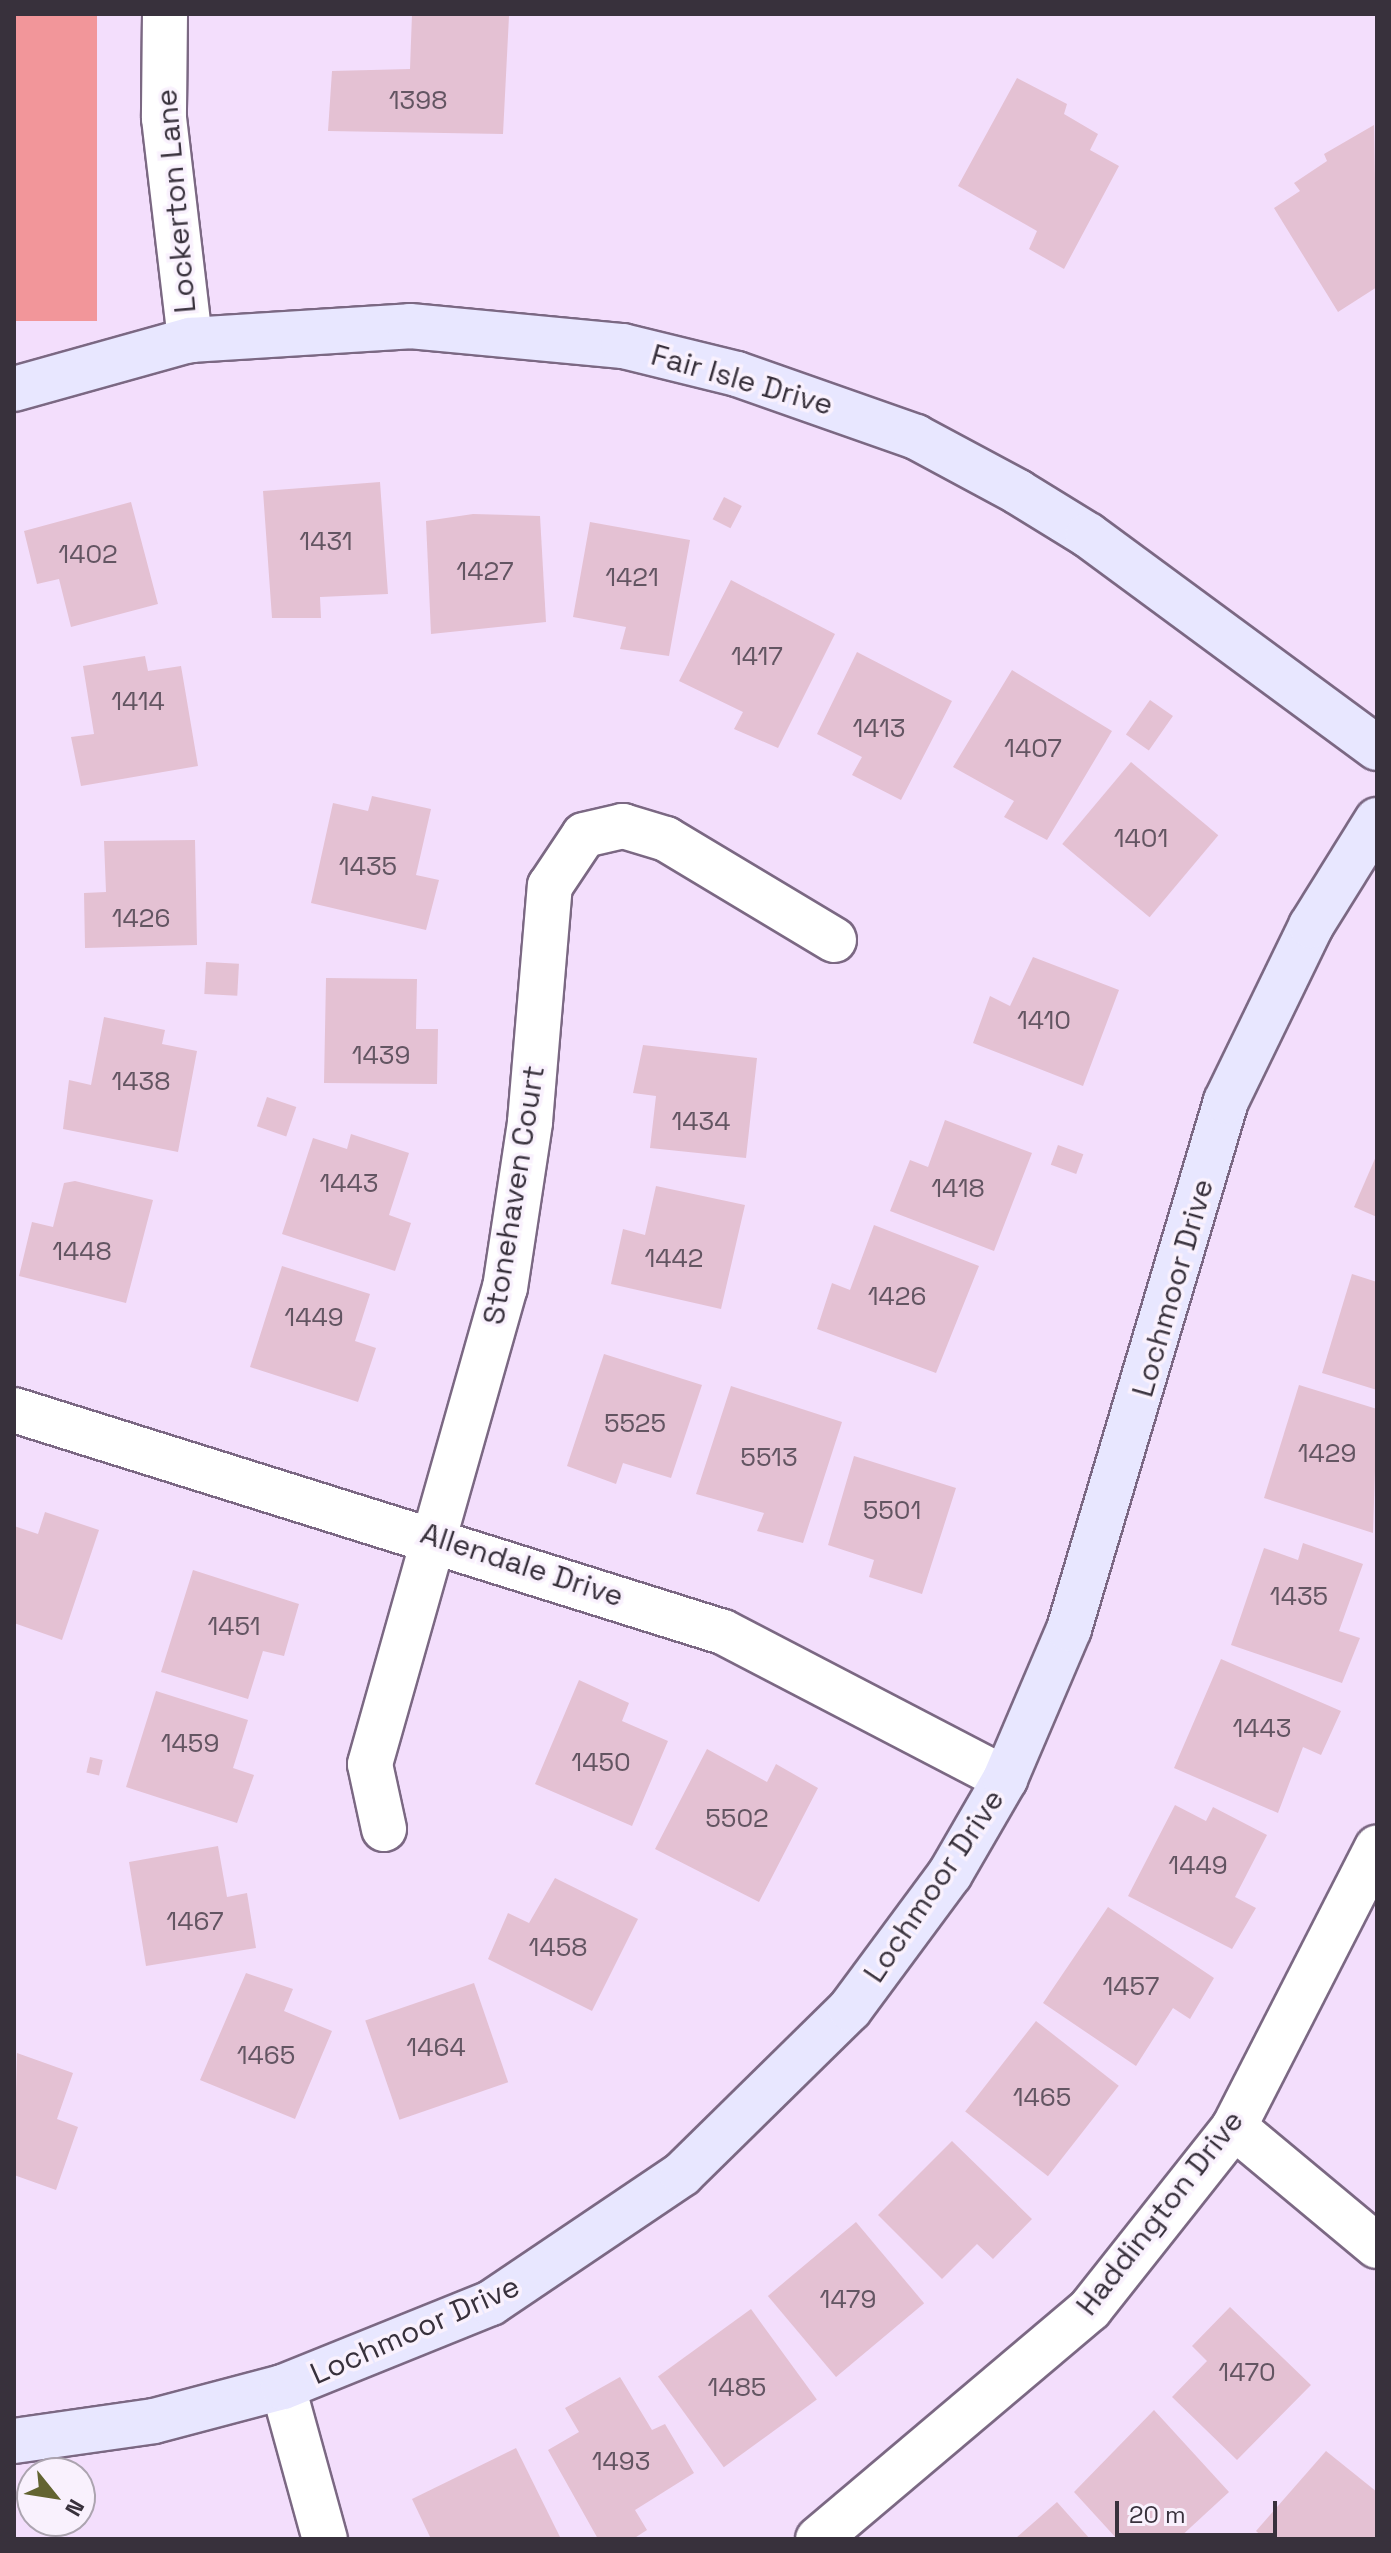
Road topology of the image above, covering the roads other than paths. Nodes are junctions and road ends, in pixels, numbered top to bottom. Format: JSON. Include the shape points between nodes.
{"nodes":[{"id":1,"x":165,"y":14,"type":"edge"},
{"id":2,"x":190,"y":340,"type":"junction"},
{"id":3,"x":14,"y":389,"type":"edge"},
{"id":4,"x":1377,"y":748,"type":"edge"},
{"id":5,"x":1377,"y":820,"type":"edge"},
{"id":6,"x":834,"y":940,"type":"dead end"},
{"id":7,"x":14,"y":1410,"type":"edge"},
{"id":8,"x":436,"y":1537,"type":"junction"},
{"id":9,"x":1005,"y":1779,"type":"junction"},
{"id":10,"x":384,"y":1829,"type":"dead end"},
{"id":11,"x":1377,"y":1847,"type":"edge"},
{"id":12,"x":1234,"y":2127,"type":"junction"},
{"id":13,"x":1377,"y":2246,"type":"edge"},
{"id":14,"x":283,"y":2387,"type":"junction"},
{"id":15,"x":14,"y":2441,"type":"edge"},
{"id":16,"x":325,"y":2539,"type":"edge"},
{"id":17,"x":818,"y":2539,"type":"edge"}],
"edges":[{"from":1,"to":2,"type":"street","name":"Lockerton Lane","via":[[164,118]]},
{"from":2,"to":3,"type":"street","name":"Fair Isle Drive"},
{"from":2,"to":4,"type":"street","name":"Fair Isle Drive","via":[[410,326],[502,330],[623,346],[817,398],[916,437],[1088,535]]},
{"from":5,"to":9,"type":"street","name":"Lochmoor Drive","via":[[1311,926],[1226,1101],[1069,1629]]},
{"from":6,"to":8,"type":"street","name":"Stonehaven Court","via":[[666,839],[623,826],[584,835],[550,886],[530,1122],[505,1288]]},
{"from":7,"to":8,"type":"street","name":"Allendale Drive"},
{"from":8,"to":9,"type":"street","name":"Allendale Drive","via":[[723,1632]]},
{"from":8,"to":10,"type":"street","name":"Stonehaven Court","via":[[370,1764]]},
{"from":9,"to":14,"type":"street","name":"Lochmoor Drive","via":[[950,1874],[850,2009],[682,2174],[491,2303]]},
{"from":11,"to":12,"type":"street","name":"Haddington Drive"},
{"from":12,"to":13,"type":"street"},
{"from":12,"to":17,"type":"street","name":"Haddington Drive","via":[[1090,2309]]},
{"from":14,"to":15,"type":"street","name":"Lochmoor Drive","via":[[154,2421]]},
{"from":14,"to":16,"type":"street"}]}
